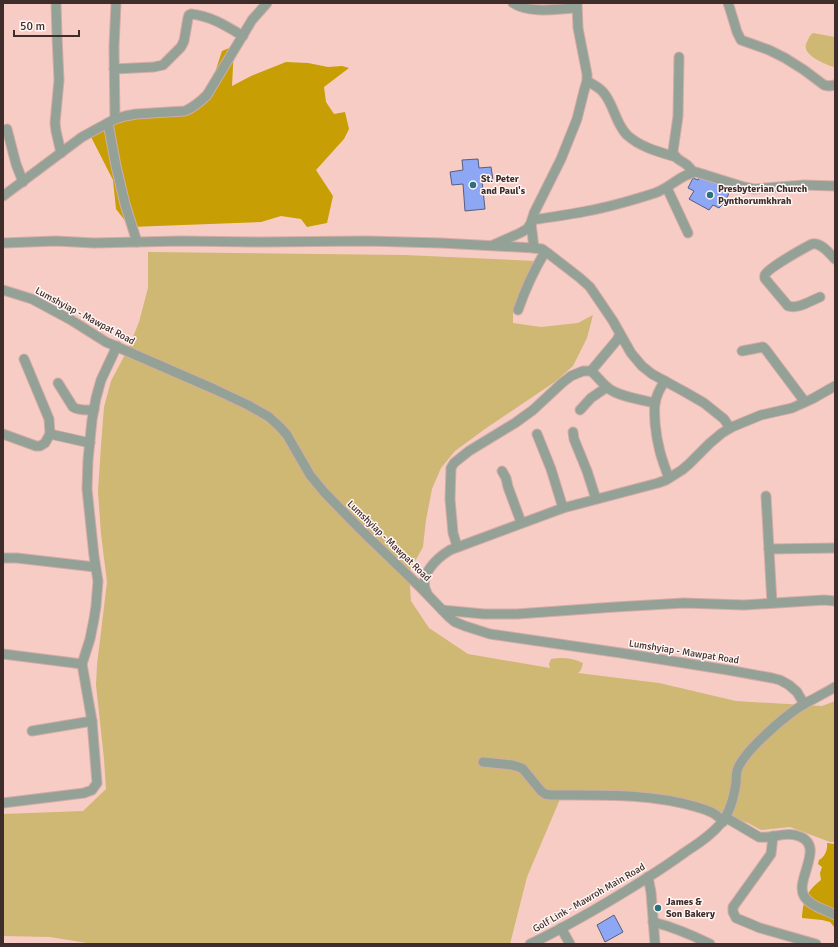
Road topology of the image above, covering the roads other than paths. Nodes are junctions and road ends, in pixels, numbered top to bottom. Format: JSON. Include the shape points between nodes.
{"nodes":[{"id":1,"x":56,"y":3,"type":"edge"},
{"id":2,"x":116,"y":3,"type":"edge"},
{"id":3,"x":266,"y":3,"type":"edge"},
{"id":4,"x":513,"y":3,"type":"edge"},
{"id":5,"x":728,"y":3,"type":"edge"},
{"id":6,"x":576,"y":6,"type":"edge"},
{"id":7,"x":243,"y":36,"type":"junction"},
{"id":8,"x":679,"y":57,"type":"dead end"},
{"id":9,"x":114,"y":69,"type":"junction"},
{"id":10,"x":587,"y":81,"type":"junction"},
{"id":11,"x":835,"y":86,"type":"edge"},
{"id":12,"x":112,"y":121,"type":"junction"},
{"id":13,"x":7,"y":129,"type":"dead end"},
{"id":14,"x":61,"y":153,"type":"junction"},
{"id":15,"x":676,"y":157,"type":"junction"},
{"id":16,"x":693,"y":172,"type":"junction"},
{"id":17,"x":23,"y":182,"type":"junction"},
{"id":18,"x":835,"y":186,"type":"edge"},
{"id":19,"x":667,"y":188,"type":"junction"},
{"id":20,"x":3,"y":196,"type":"edge"},
{"id":21,"x":531,"y":222,"type":"junction"},
{"id":22,"x":688,"y":233,"type":"dead end"},
{"id":23,"x":137,"y":242,"type":"junction"},
{"id":24,"x":3,"y":243,"type":"edge"},
{"id":25,"x":492,"y":245,"type":"junction"},
{"id":26,"x":534,"y":248,"type":"junction"},
{"id":27,"x":546,"y":252,"type":"junction"},
{"id":28,"x":835,"y":259,"type":"edge"},
{"id":29,"x":3,"y":290,"type":"edge"},
{"id":30,"x":820,"y":297,"type":"dead end"},
{"id":31,"x":518,"y":310,"type":"dead end"},
{"id":32,"x":620,"y":334,"type":"junction"},
{"id":33,"x":117,"y":346,"type":"junction"},
{"id":34,"x":742,"y":351,"type":"dead end"},
{"id":35,"x":24,"y":359,"type":"dead end"},
{"id":36,"x":591,"y":371,"type":"junction"},
{"id":37,"x":664,"y":381,"type":"junction"},
{"id":38,"x":58,"y":383,"type":"dead end"},
{"id":39,"x":835,"y":386,"type":"edge"},
{"id":40,"x":607,"y":387,"type":"junction"},
{"id":41,"x":805,"y":402,"type":"junction"},
{"id":42,"x":655,"y":403,"type":"junction"},
{"id":43,"x":94,"y":410,"type":"junction"},
{"id":44,"x":580,"y":410,"type":"dead end"},
{"id":45,"x":730,"y":428,"type":"junction"},
{"id":46,"x":573,"y":432,"type":"dead end"},
{"id":47,"x":3,"y":434,"type":"edge"},
{"id":48,"x":50,"y":434,"type":"junction"},
{"id":49,"x":537,"y":434,"type":"dead end"},
{"id":50,"x":90,"y":443,"type":"junction"},
{"id":51,"x":502,"y":471,"type":"dead end"},
{"id":52,"x":669,"y":478,"type":"junction"},
{"id":53,"x":766,"y":496,"type":"dead end"},
{"id":54,"x":596,"y":499,"type":"junction"},
{"id":55,"x":563,"y":508,"type":"junction"},
{"id":56,"x":521,"y":522,"type":"junction"},
{"id":57,"x":457,"y":546,"type":"junction"},
{"id":58,"x":835,"y":548,"type":"edge"},
{"id":59,"x":769,"y":549,"type":"junction"},
{"id":60,"x":3,"y":558,"type":"edge"},
{"id":61,"x":95,"y":567,"type":"junction"},
{"id":62,"x":429,"y":596,"type":"junction"},
{"id":63,"x":835,"y":601,"type":"edge"},
{"id":64,"x":772,"y":603,"type":"junction"},
{"id":65,"x":442,"y":610,"type":"junction"},
{"id":66,"x":3,"y":654,"type":"edge"},
{"id":67,"x":82,"y":664,"type":"junction"},
{"id":68,"x":835,"y":687,"type":"edge"},
{"id":69,"x":804,"y":704,"type":"junction"},
{"id":70,"x":92,"y":721,"type":"junction"},
{"id":71,"x":32,"y":731,"type":"dead end"},
{"id":72,"x":483,"y":762,"type":"dead end"},
{"id":73,"x":3,"y":803,"type":"edge"},
{"id":74,"x":724,"y":820,"type":"junction"},
{"id":75,"x":773,"y":836,"type":"junction"},
{"id":76,"x":648,"y":878,"type":"junction"},
{"id":77,"x":835,"y":915,"type":"edge"},
{"id":78,"x":653,"y":922,"type":"junction"},
{"id":79,"x":561,"y":928,"type":"junction"},
{"id":80,"x":530,"y":944,"type":"edge"},
{"id":81,"x":570,"y":944,"type":"edge"},
{"id":82,"x":655,"y":944,"type":"edge"},
{"id":83,"x":710,"y":944,"type":"edge"},
{"id":84,"x":816,"y":944,"type":"edge"}],
"edges":[{"from":1,"to":14,"type":"street","via":[[59,80],[55,123]]},
{"from":2,"to":9,"type":"street"},
{"from":3,"to":7,"type":"street"},
{"from":4,"to":6,"type":"street","via":[[532,10]]},
{"from":5,"to":11,"type":"street","via":[[741,40],[769,50],[824,84]]},
{"from":6,"to":10,"type":"street"},
{"from":7,"to":9,"type":"street","via":[[212,18],[191,14],[181,47],[163,65]]},
{"from":7,"to":12,"type":"street","via":[[207,95],[192,108],[185,111],[136,114]]},
{"from":8,"to":15,"type":"street","via":[[678,116],[672,151]]},
{"from":9,"to":12,"type":"street"},
{"from":10,"to":15,"type":"street","via":[[606,96],[619,125],[636,142]]},
{"from":10,"to":21,"type":"street","via":[[577,119]]},
{"from":12,"to":14,"type":"street","via":[[82,137]]},
{"from":12,"to":23,"type":"street","via":[[116,166]]},
{"from":13,"to":17,"type":"street"},
{"from":14,"to":17,"type":"street"},
{"from":15,"to":16,"type":"street"},
{"from":16,"to":18,"type":"street","via":[[754,189],[804,185]]},
{"from":16,"to":19,"type":"street"},
{"from":17,"to":20,"type":"street"},
{"from":19,"to":21,"type":"street","via":[[603,208]]},
{"from":19,"to":22,"type":"street"},
{"from":21,"to":25,"type":"street","via":[[527,229]]},
{"from":21,"to":26,"type":"street"},
{"from":23,"to":24,"type":"street"},
{"from":23,"to":25,"type":"street"},
{"from":25,"to":26,"type":"street"},
{"from":26,"to":27,"type":"street"},
{"from":27,"to":31,"type":"street","via":[[523,294]]},
{"from":27,"to":32,"type":"street","via":[[590,288]]},
{"from":28,"to":30,"type":"street","via":[[815,243],[788,257],[765,274],[767,281],[788,306],[798,307]]},
{"from":29,"to":33,"type":"street","name":"Lumshyiap - Mawpat Road","via":[[51,309]]},
{"from":32,"to":36,"type":"street"},
{"from":32,"to":37,"type":"street","via":[[642,366]]},
{"from":33,"to":43,"type":"street","via":[[101,380]]},
{"from":33,"to":62,"type":"street","name":"Lumshyiap - Mawpat Road","via":[[214,389],[269,417],[287,436],[310,475],[324,492]]},
{"from":34,"to":41,"type":"street","via":[[763,347]]},
{"from":35,"to":48,"type":"street","via":[[49,419]]},
{"from":36,"to":40,"type":"street"},
{"from":36,"to":57,"type":"street","via":[[571,376],[533,410],[454,463],[450,474],[450,498],[453,533]]},
{"from":37,"to":42,"type":"street"},
{"from":37,"to":45,"type":"street","via":[[704,403],[724,419]]},
{"from":38,"to":43,"type":"street","via":[[73,407],[79,410]]},
{"from":39,"to":41,"type":"street"},
{"from":40,"to":42,"type":"street","via":[[620,394]]},
{"from":40,"to":44,"type":"street","via":[[591,398]]},
{"from":41,"to":45,"type":"street","via":[[792,408],[750,418]]},
{"from":42,"to":52,"type":"street","via":[[657,439]]},
{"from":43,"to":50,"type":"street"},
{"from":45,"to":52,"type":"street"},
{"from":46,"to":54,"type":"street"},
{"from":47,"to":48,"type":"street","via":[[40,446],[45,444]]},
{"from":48,"to":50,"type":"street"},
{"from":49,"to":55,"type":"street"},
{"from":50,"to":61,"type":"street","via":[[88,489]]},
{"from":51,"to":56,"type":"street"},
{"from":52,"to":54,"type":"street"},
{"from":53,"to":59,"type":"street"},
{"from":54,"to":55,"type":"street"},
{"from":55,"to":56,"type":"street"},
{"from":56,"to":57,"type":"street"},
{"from":57,"to":62,"type":"street","via":[[441,555],[428,570],[424,588]]},
{"from":58,"to":59,"type":"street"},
{"from":59,"to":64,"type":"street"},
{"from":60,"to":61,"type":"street"},
{"from":61,"to":67,"type":"street","via":[[98,581],[96,606]]},
{"from":62,"to":65,"type":"street","name":"Lumshyiap - Mawpat Road"},
{"from":63,"to":64,"type":"street"},
{"from":64,"to":65,"type":"street","via":[[684,603],[517,614]]},
{"from":65,"to":69,"type":"street","name":"Lumshyiap - Mawpat Road","via":[[455,622],[490,634],[780,680],[797,692]]},
{"from":66,"to":67,"type":"street"},
{"from":67,"to":70,"type":"street"},
{"from":68,"to":69,"type":"street","name":"Golf Link - Mawroh Main Road"},
{"from":69,"to":74,"type":"street","name":"Golf Link - Mawroh Main Road","via":[[762,738],[744,758],[738,768],[733,796]]},
{"from":70,"to":71,"type":"street"},
{"from":70,"to":73,"type":"street","via":[[97,783],[92,790]]},
{"from":72,"to":74,"type":"street","via":[[512,765],[523,769],[545,794],[656,799],[686,804],[711,812]]},
{"from":74,"to":75,"type":"street","via":[[759,837]]},
{"from":74,"to":76,"type":"street","name":"Golf Link - Mawroh Main Road","via":[[695,845]]},
{"from":75,"to":77,"type":"street","via":[[794,834],[804,838],[810,847],[810,855],[802,884],[804,896],[817,907]]},
{"from":75,"to":84,"type":"street","via":[[771,854],[733,912],[736,918],[760,928]]},
{"from":76,"to":78,"type":"street"},
{"from":76,"to":79,"type":"street","name":"Golf Link - Mawroh Main Road"},
{"from":78,"to":82,"type":"street"},
{"from":78,"to":83,"type":"street"},
{"from":79,"to":80,"type":"street","name":"Golf Link - Mawroh Main Road"},
{"from":79,"to":81,"type":"street"}]}
